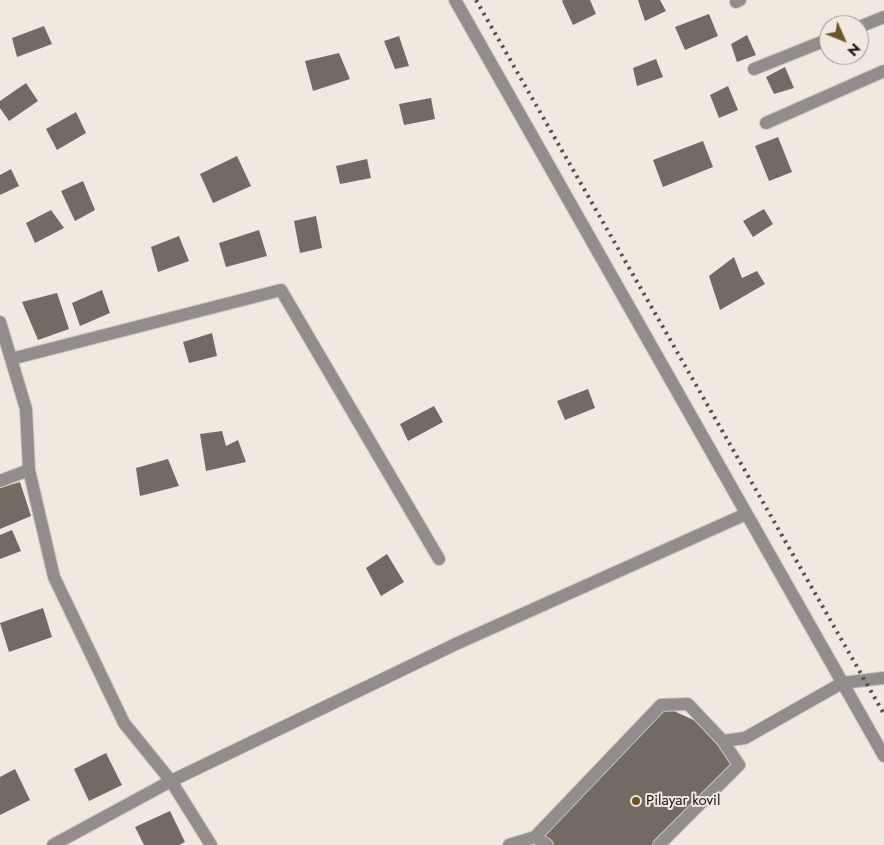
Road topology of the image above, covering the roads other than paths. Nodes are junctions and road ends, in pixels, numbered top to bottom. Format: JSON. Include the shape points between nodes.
{"nodes":[{"id":1,"x":454,"y":0,"type":"edge"},
{"id":2,"x":884,"y":17,"type":"edge"},
{"id":3,"x":869,"y":23,"type":"edge"},
{"id":4,"x":819,"y":43,"type":"edge"},
{"id":5,"x":754,"y":69,"type":"dead end"},
{"id":6,"x":884,"y":71,"type":"edge"},
{"id":7,"x":766,"y":122,"type":"dead end"},
{"id":8,"x":0,"y":322,"type":"edge"},
{"id":9,"x":11,"y":358,"type":"junction"},
{"id":10,"x":29,"y":470,"type":"junction"},
{"id":11,"x":0,"y":481,"type":"edge"},
{"id":12,"x":746,"y":514,"type":"junction"},
{"id":13,"x":438,"y":559,"type":"dead end"},
{"id":14,"x":884,"y":678,"type":"edge"},
{"id":15,"x":842,"y":683,"type":"junction"},
{"id":16,"x":723,"y":741,"type":"junction"},
{"id":17,"x":884,"y":756,"type":"edge"},
{"id":18,"x":171,"y":781,"type":"junction"},
{"id":19,"x":536,"y":837,"type":"junction"},
{"id":20,"x":53,"y":845,"type":"edge"},
{"id":21,"x":211,"y":845,"type":"edge"},
{"id":22,"x":509,"y":845,"type":"edge"},
{"id":23,"x":547,"y":845,"type":"edge"},
{"id":24,"x":659,"y":845,"type":"edge"}],
"edges":[{"from":1,"to":12,"type":"street"},
{"from":2,"to":3,"type":"street"},
{"from":4,"to":5,"type":"street"},
{"from":6,"to":7,"type":"street"},
{"from":8,"to":9,"type":"street"},
{"from":9,"to":10,"type":"street","via":[[26,409]]},
{"from":9,"to":13,"type":"street","via":[[281,290]]},
{"from":10,"to":11,"type":"street"},
{"from":10,"to":18,"type":"street","via":[[54,577],[124,723]]},
{"from":12,"to":15,"type":"street"},
{"from":12,"to":18,"type":"street","via":[[458,643]]},
{"from":14,"to":15,"type":"street"},
{"from":15,"to":16,"type":"street","via":[[745,738]]},
{"from":15,"to":17,"type":"street"},
{"from":16,"to":19,"type":"street","via":[[688,704],[661,705]]},
{"from":16,"to":24,"type":"street","via":[[739,766]]},
{"from":18,"to":20,"type":"street"},
{"from":18,"to":21,"type":"street"},
{"from":19,"to":22,"type":"street"},
{"from":19,"to":23,"type":"street"}]}
